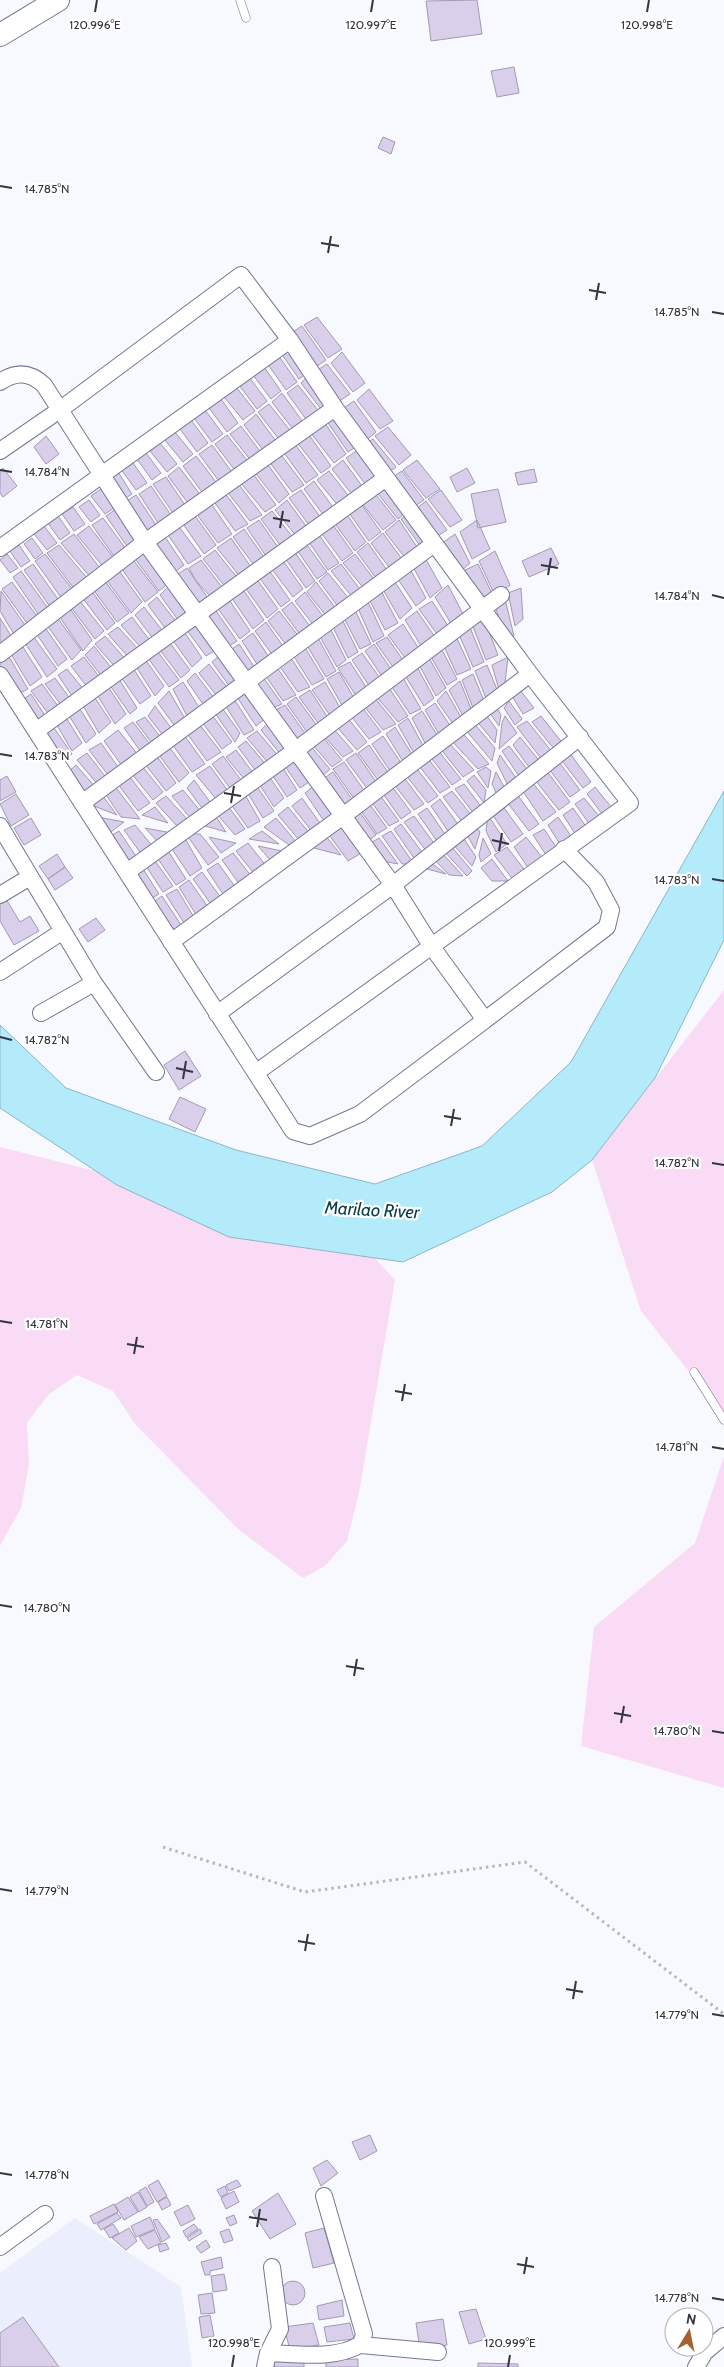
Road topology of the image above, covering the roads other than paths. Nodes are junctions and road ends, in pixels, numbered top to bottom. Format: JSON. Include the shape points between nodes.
{"nodes":[{"id":1,"x":58,"y":0,"type":"edge"},
{"id":2,"x":240,"y":0,"type":"edge"},
{"id":3,"x":246,"y":18,"type":"dead end"},
{"id":4,"x":0,"y":35,"type":"edge"},
{"id":5,"x":290,"y":340,"type":"junction"},
{"id":6,"x":0,"y":382,"type":"edge"},
{"id":7,"x":335,"y":408,"type":"junction"},
{"id":8,"x":61,"y":410,"type":"junction"},
{"id":9,"x":0,"y":451,"type":"edge"},
{"id":10,"x":103,"y":475,"type":"junction"},
{"id":11,"x":386,"y":478,"type":"junction"},
{"id":12,"x":145,"y":542,"type":"junction"},
{"id":13,"x":434,"y":544,"type":"junction"},
{"id":14,"x":0,"y":548,"type":"edge"},
{"id":15,"x":501,"y":595,"type":"dead end"},
{"id":16,"x":482,"y":609,"type":"junction"},
{"id":17,"x":198,"y":615,"type":"junction"},
{"id":18,"x":0,"y":654,"type":"edge"},
{"id":19,"x":530,"y":674,"type":"junction"},
{"id":20,"x":0,"y":675,"type":"edge"},
{"id":21,"x":247,"y":682,"type":"junction"},
{"id":22,"x":36,"y":730,"type":"junction"},
{"id":23,"x":580,"y":737,"type":"junction"},
{"id":24,"x":296,"y":750,"type":"junction"},
{"id":25,"x":82,"y":803,"type":"junction"},
{"id":26,"x":343,"y":816,"type":"junction"},
{"id":27,"x":0,"y":826,"type":"edge"},
{"id":28,"x":564,"y":849,"type":"junction"},
{"id":29,"x":126,"y":872,"type":"junction"},
{"id":30,"x":30,"y":876,"type":"junction"},
{"id":31,"x":393,"y":885,"type":"junction"},
{"id":32,"x":0,"y":895,"type":"edge"},
{"id":33,"x":63,"y":931,"type":"junction"},
{"id":34,"x":171,"y":942,"type":"junction"},
{"id":35,"x":432,"y":947,"type":"junction"},
{"id":36,"x":0,"y":972,"type":"edge"},
{"id":37,"x":94,"y":983,"type":"junction"},
{"id":38,"x":41,"y":1013,"type":"dead end"},
{"id":39,"x":218,"y":1014,"type":"junction"},
{"id":40,"x":485,"y":1020,"type":"junction"},
{"id":41,"x":156,"y":1072,"type":"dead end"},
{"id":42,"x":257,"y":1072,"type":"junction"},
{"id":43,"x":694,"y":1372,"type":"dead end"},
{"id":44,"x":724,"y":1420,"type":"edge"},
{"id":45,"x":324,"y":2196,"type":"dead end"},
{"id":46,"x":45,"y":2214,"type":"dead end"},
{"id":47,"x":0,"y":2247,"type":"edge"},
{"id":48,"x":272,"y":2267,"type":"dead end"},
{"id":49,"x":724,"y":2336,"type":"edge"},
{"id":50,"x":360,"y":2345,"type":"junction"},
{"id":51,"x":438,"y":2352,"type":"dead end"},
{"id":52,"x":267,"y":2360,"type":"edge"},
{"id":53,"x":696,"y":2367,"type":"edge"}],
"edges":[{"from":1,"to":4,"type":"main road"},
{"from":2,"to":3,"type":"lane"},
{"from":5,"to":7,"type":"street"},
{"from":5,"to":8,"type":"street","via":[[241,275]]},
{"from":5,"to":10,"type":"street"},
{"from":6,"to":8,"type":"street","via":[[15,374],[36,378]]},
{"from":7,"to":11,"type":"street"},
{"from":7,"to":12,"type":"street"},
{"from":8,"to":9,"type":"street"},
{"from":8,"to":10,"type":"street"},
{"from":10,"to":12,"type":"street"},
{"from":10,"to":14,"type":"street"},
{"from":11,"to":13,"type":"street"},
{"from":11,"to":17,"type":"street"},
{"from":12,"to":17,"type":"street"},
{"from":12,"to":18,"type":"street"},
{"from":13,"to":16,"type":"street"},
{"from":13,"to":21,"type":"street"},
{"from":15,"to":16,"type":"street"},
{"from":16,"to":19,"type":"street"},
{"from":16,"to":24,"type":"street"},
{"from":17,"to":21,"type":"street"},
{"from":17,"to":22,"type":"street"},
{"from":19,"to":23,"type":"street"},
{"from":19,"to":26,"type":"street"},
{"from":20,"to":22,"type":"street"},
{"from":21,"to":24,"type":"street"},
{"from":21,"to":25,"type":"street"},
{"from":22,"to":25,"type":"street"},
{"from":23,"to":28,"type":"street","via":[[630,803]]},
{"from":23,"to":31,"type":"street"},
{"from":24,"to":26,"type":"street"},
{"from":24,"to":29,"type":"street"},
{"from":25,"to":29,"type":"street"},
{"from":26,"to":31,"type":"street"},
{"from":26,"to":34,"type":"street"},
{"from":27,"to":30,"type":"street"},
{"from":28,"to":35,"type":"street"},
{"from":28,"to":40,"type":"street","via":[[596,882],[611,910],[607,927]]},
{"from":29,"to":34,"type":"street"},
{"from":30,"to":32,"type":"street"},
{"from":30,"to":33,"type":"street"},
{"from":31,"to":35,"type":"street"},
{"from":31,"to":39,"type":"street"},
{"from":33,"to":36,"type":"street"},
{"from":33,"to":37,"type":"street"},
{"from":34,"to":39,"type":"street"},
{"from":35,"to":40,"type":"street"},
{"from":35,"to":42,"type":"street"},
{"from":37,"to":38,"type":"street"},
{"from":37,"to":41,"type":"street"},
{"from":39,"to":42,"type":"street"},
{"from":40,"to":42,"type":"street","via":[[360,1114],[310,1136],[293,1131]]},
{"from":43,"to":44,"type":"lane"},
{"from":45,"to":50,"type":"street","via":[[364,2334]]},
{"from":46,"to":47,"type":"street"},
{"from":48,"to":52,"type":"street","via":[[280,2329]]},
{"from":49,"to":53,"type":"street","via":[[706,2352]]},
{"from":50,"to":51,"type":"street"},
{"from":50,"to":52,"type":"street","via":[[350,2351]]}]}
